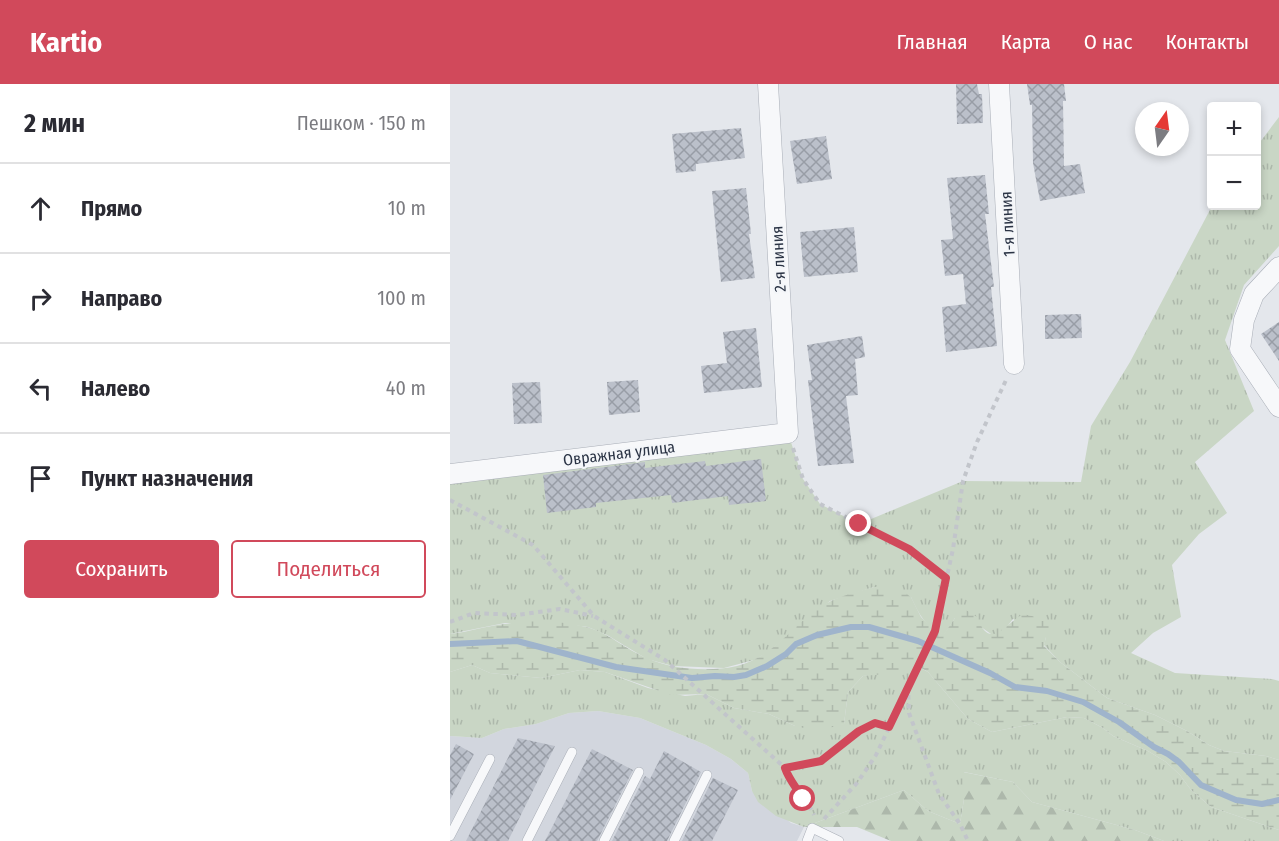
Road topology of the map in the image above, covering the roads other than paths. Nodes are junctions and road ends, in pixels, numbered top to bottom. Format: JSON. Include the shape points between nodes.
{"nodes":[{"id":1,"x":768,"y":84,"type":"edge"},
{"id":2,"x":999,"y":84,"type":"edge"},
{"id":3,"x":1279,"y":267,"type":"edge"},
{"id":4,"x":1014,"y":364,"type":"road end"},
{"id":5,"x":1279,"y":407,"type":"edge"},
{"id":6,"x":788,"y":433,"type":"joint"},
{"id":7,"x":450,"y":474,"type":"edge"},
{"id":8,"x":572,"y":752,"type":"dead end"},
{"id":9,"x":490,"y":759,"type":"dead end"},
{"id":10,"x":639,"y":772,"type":"dead end"},
{"id":11,"x":707,"y":775,"type":"dead end"},
{"id":12,"x":450,"y":836,"type":"edge"},
{"id":13,"x":527,"y":841,"type":"edge"},
{"id":14,"x":604,"y":841,"type":"edge"},
{"id":15,"x":674,"y":841,"type":"edge"},
{"id":16,"x":807,"y":841,"type":"edge"},
{"id":17,"x":839,"y":841,"type":"edge"}],
"edges":[{"from":1,"to":6,"type":"street","name":"2-я линия"},
{"from":2,"to":4,"type":"street","name":"1-я линия"},
{"from":3,"to":5,"type":"street","via":[[1254,294],[1244,320],[1240,349]]},
{"from":6,"to":7,"type":"street","name":"Овражная улица"},
{"from":8,"to":13,"type":"lane"},
{"from":9,"to":12,"type":"lane"},
{"from":10,"to":14,"type":"lane"},
{"from":11,"to":15,"type":"lane"},
{"from":16,"to":17,"type":"lane","via":[[815,827]]}]}
